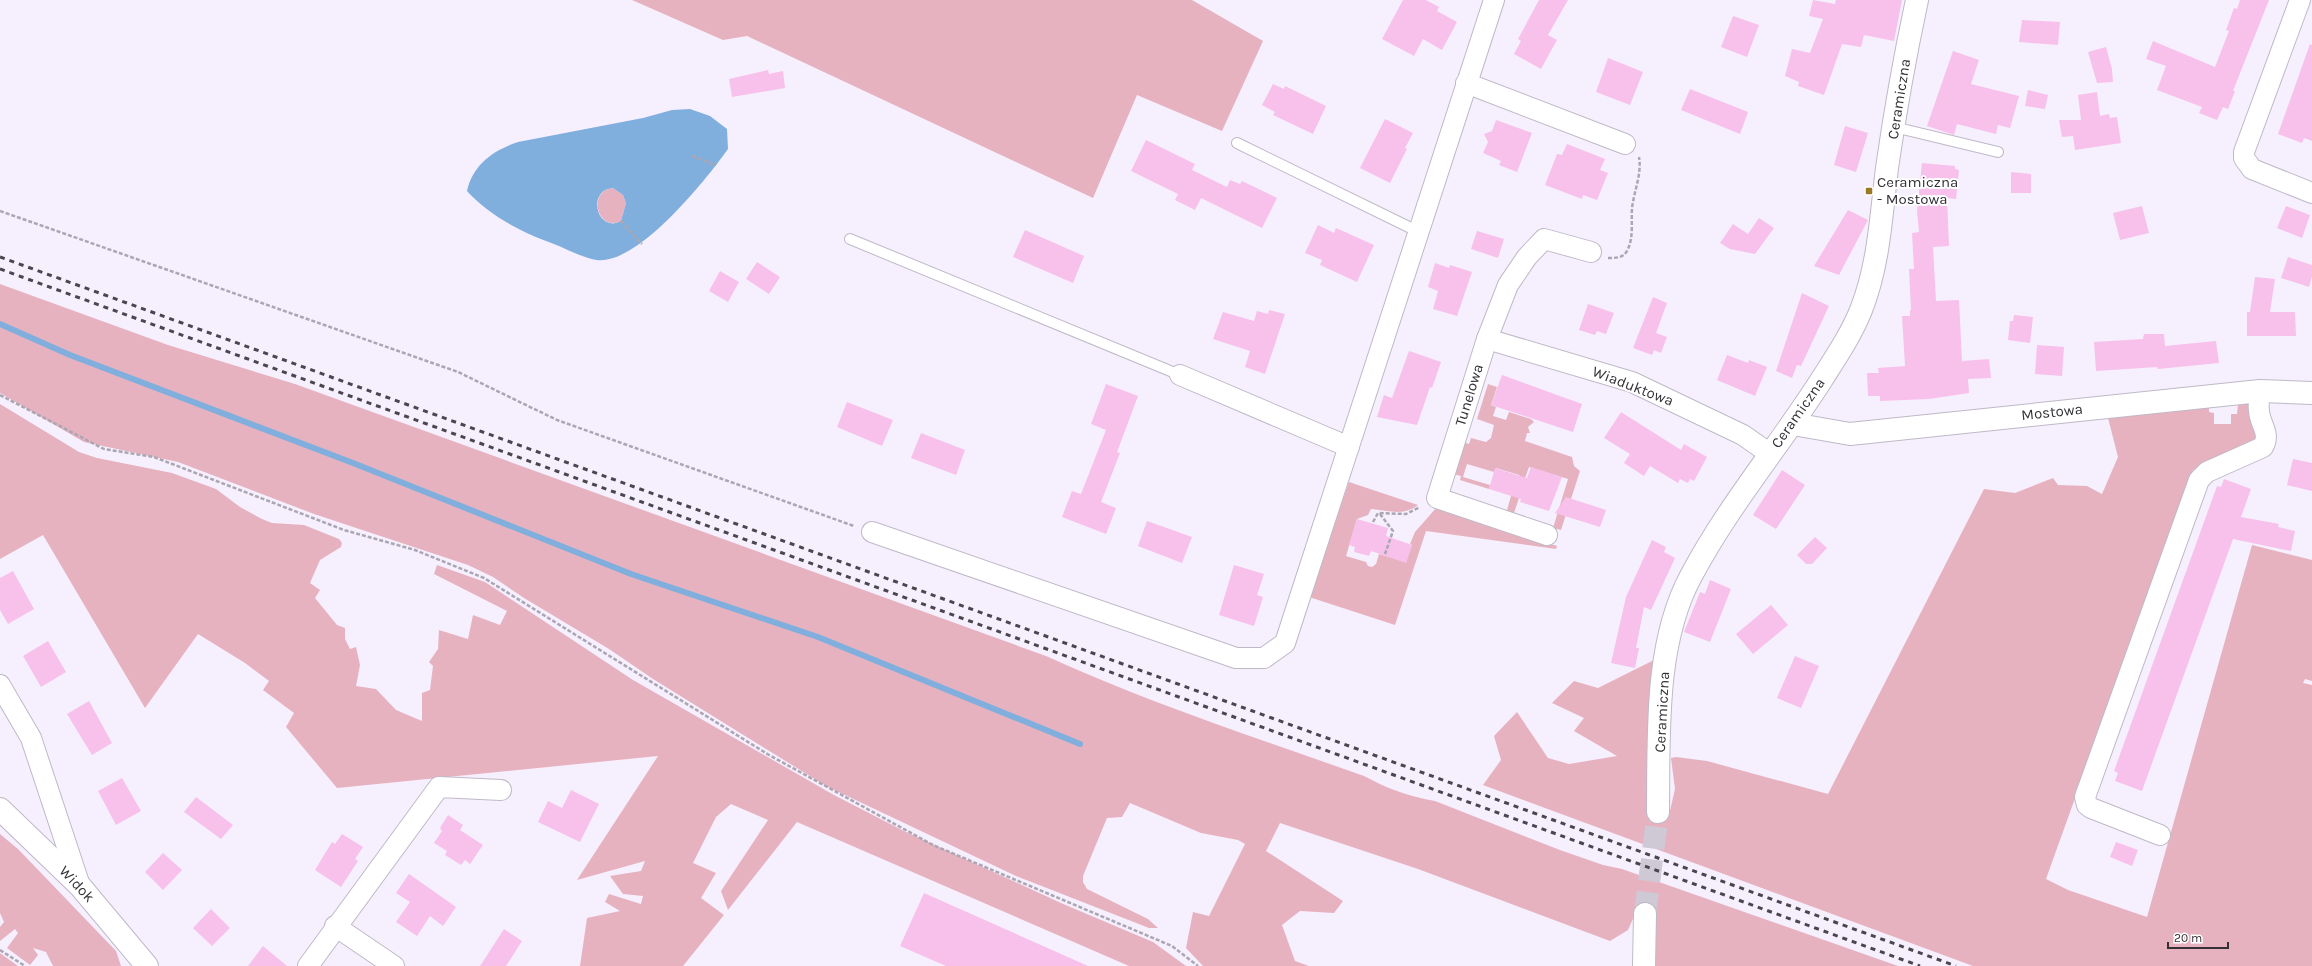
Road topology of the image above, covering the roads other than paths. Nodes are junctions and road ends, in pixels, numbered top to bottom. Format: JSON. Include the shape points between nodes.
{"nodes":[{"id":1,"x":1494,"y":0,"type":"edge"},
{"id":2,"x":1917,"y":0,"type":"edge"},
{"id":3,"x":2300,"y":0,"type":"edge"},
{"id":4,"x":1466,"y":83,"type":"junction"},
{"id":5,"x":1894,"y":127,"type":"junction"},
{"id":6,"x":1238,"y":143,"type":"dead end"},
{"id":7,"x":1632,"y":149,"type":"road end"},
{"id":8,"x":1998,"y":152,"type":"dead end"},
{"id":9,"x":2312,"y":193,"type":"edge"},
{"id":10,"x":1417,"y":231,"type":"junction"},
{"id":11,"x":850,"y":239,"type":"dead end"},
{"id":12,"x":1591,"y":252,"type":"road end"},
{"id":13,"x":1487,"y":339,"type":"junction"},
{"id":14,"x":1180,"y":375,"type":"joint"},
{"id":15,"x":2260,"y":391,"type":"junction"},
{"id":16,"x":2312,"y":393,"type":"edge"},
{"id":17,"x":1793,"y":424,"type":"junction"},
{"id":18,"x":1349,"y":447,"type":"junction"},
{"id":19,"x":1770,"y":454,"type":"junction"},
{"id":20,"x":872,"y":532,"type":"road end"},
{"id":21,"x":1548,"y":535,"type":"dead end"},
{"id":22,"x":0,"y":685,"type":"edge"},
{"id":23,"x":501,"y":790,"type":"dead end"},
{"id":24,"x":0,"y":809,"type":"edge"},
{"id":25,"x":1658,"y":812,"type":"tunnel mouth"},
{"id":26,"x":2160,"y":835,"type":"dead end"},
{"id":27,"x":80,"y":886,"type":"junction"},
{"id":28,"x":1645,"y":914,"type":"tunnel mouth"},
{"id":29,"x":335,"y":926,"type":"junction"},
{"id":30,"x":147,"y":966,"type":"edge"},
{"id":31,"x":308,"y":966,"type":"edge"},
{"id":32,"x":394,"y":966,"type":"edge"},
{"id":33,"x":1644,"y":966,"type":"edge"}],
"edges":[{"from":1,"to":4,"type":"street"},
{"from":2,"to":5,"type":"street","name":"Ceramiczna"},
{"from":3,"to":9,"type":"street","via":[[2244,152],[2244,158],[2252,169]]},
{"from":4,"to":7,"type":"street"},
{"from":4,"to":10,"type":"street"},
{"from":5,"to":8,"type":"lane"},
{"from":5,"to":17,"type":"street","name":"Ceramiczna","via":[[1880,236],[1861,310],[1848,338]]},
{"from":6,"to":10,"type":"lane"},
{"from":10,"to":18,"type":"street"},
{"from":11,"to":14,"type":"lane"},
{"from":12,"to":13,"type":"street","name":"Tunelowa","via":[[1544,239],[1527,256],[1508,285]]},
{"from":13,"to":19,"type":"street","name":"Wiaduktowa","via":[[1632,382],[1743,435]]},
{"from":13,"to":21,"type":"street","name":"Tunelowa","via":[[1437,498]]},
{"from":14,"to":18,"type":"street"},
{"from":15,"to":16,"type":"street","name":"Mostowa"},
{"from":15,"to":17,"type":"street","name":"Mostowa","via":[[1850,434]]},
{"from":15,"to":26,"type":"street","via":[[2258,410],[2266,441],[2263,447],[2207,472],[2200,480],[2085,797],[2087,805],[2091,808]]},
{"from":17,"to":19,"type":"street","name":"Ceramiczna"},
{"from":18,"to":20,"type":"street","via":[[1285,643],[1264,658],[1236,658]]},
{"from":19,"to":25,"type":"street","name":"Ceramiczna","via":[[1690,577],[1675,616],[1664,674]]},
{"from":22,"to":27,"type":"street","via":[[31,738]]},
{"from":23,"to":29,"type":"street","via":[[439,787]]},
{"from":24,"to":27,"type":"street","name":"Widok"},
{"from":27,"to":30,"type":"street","name":"Widok"},
{"from":28,"to":33,"type":"street"},
{"from":29,"to":31,"type":"street"},
{"from":29,"to":32,"type":"street"}]}
